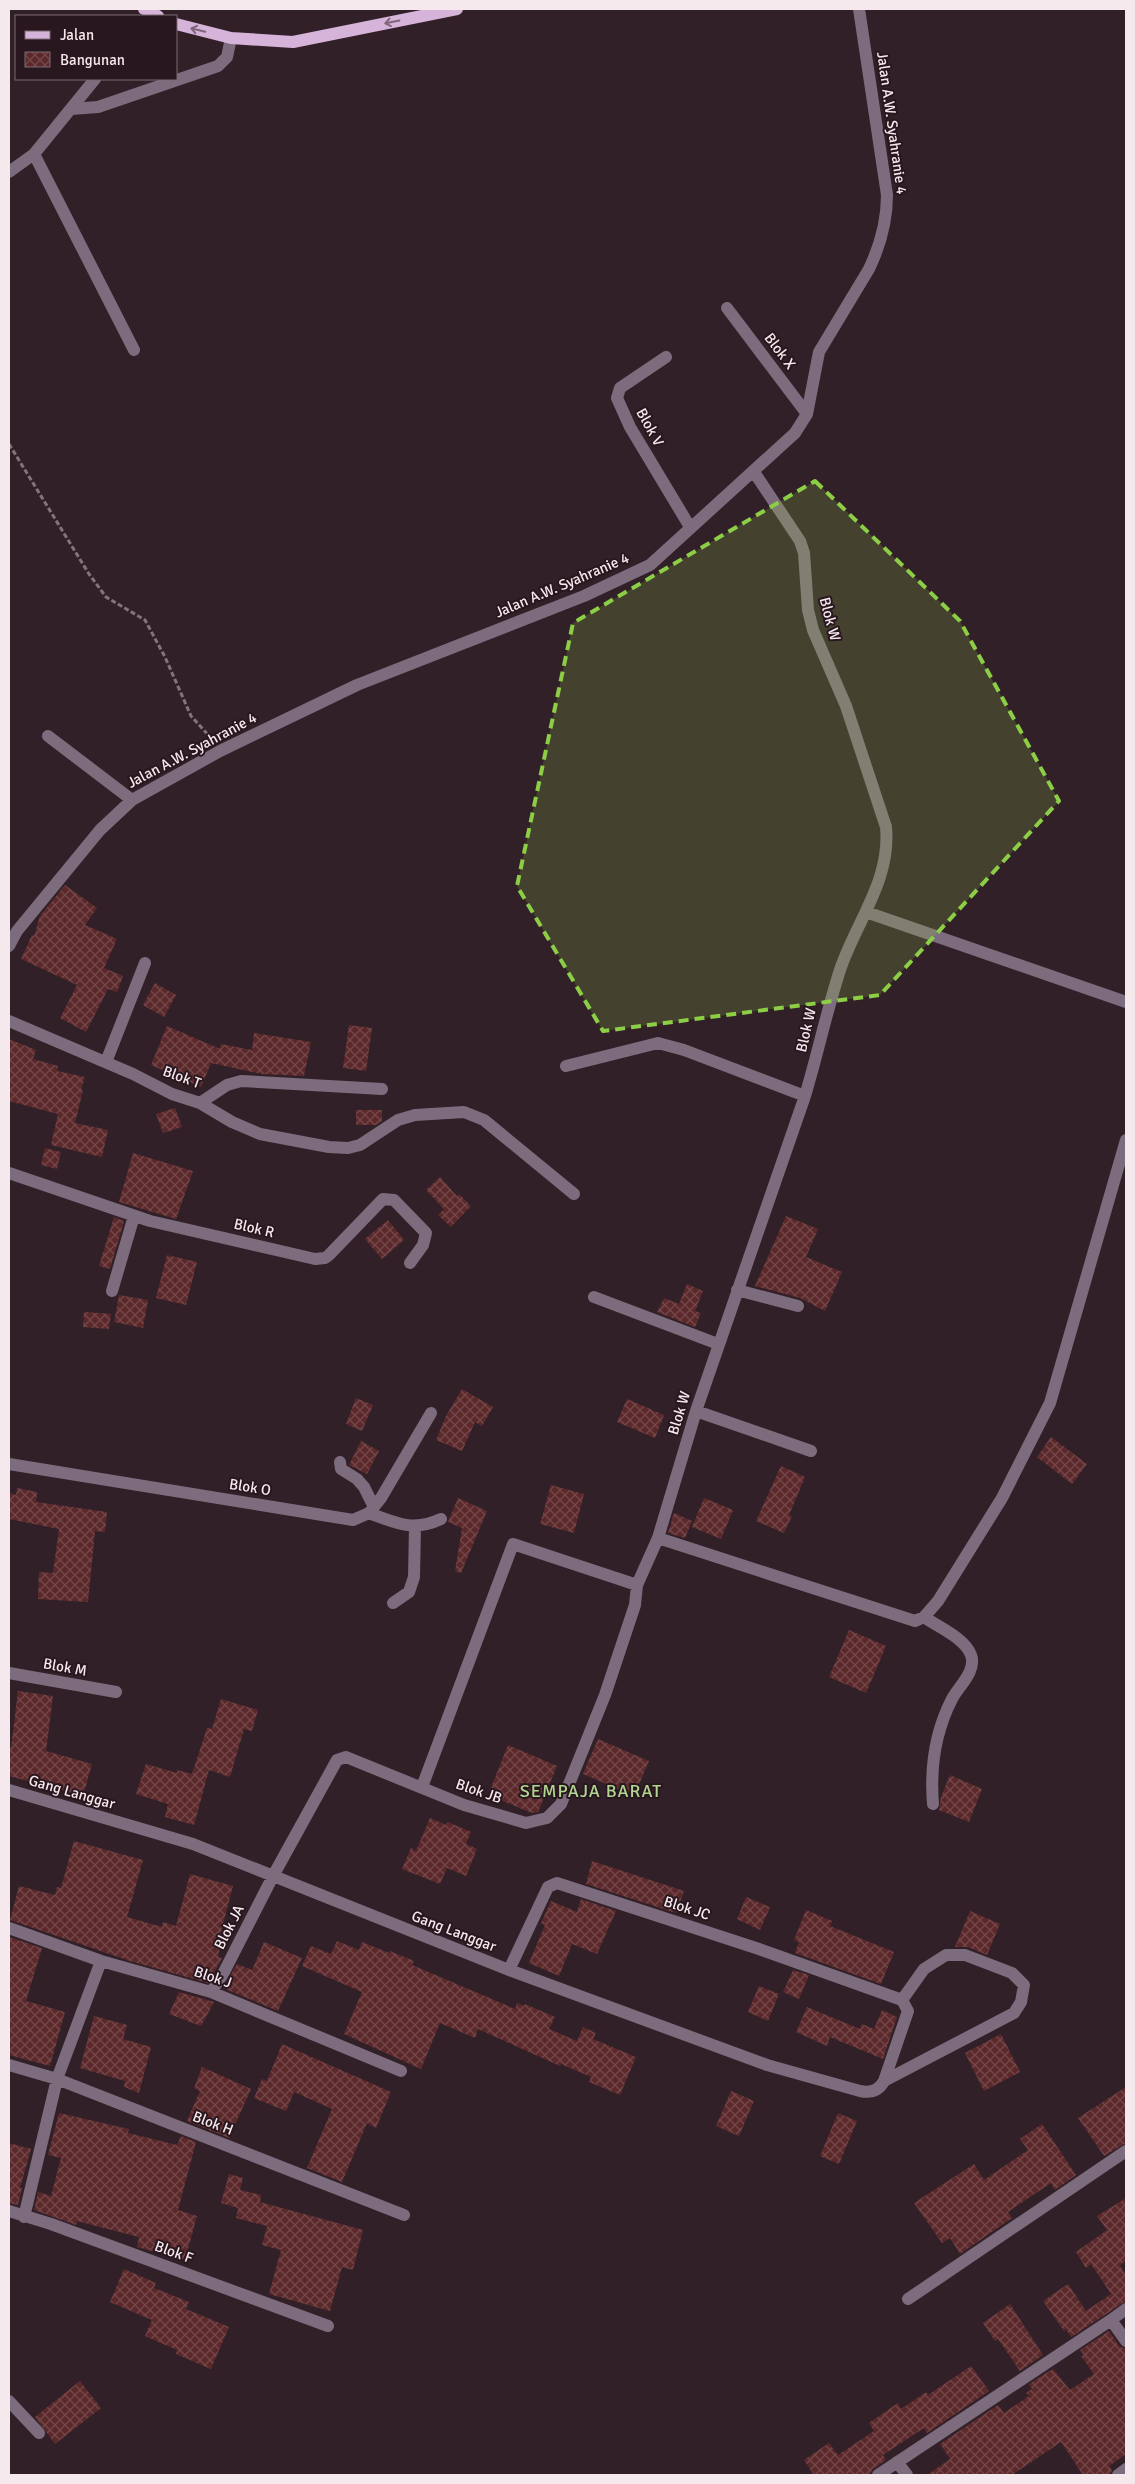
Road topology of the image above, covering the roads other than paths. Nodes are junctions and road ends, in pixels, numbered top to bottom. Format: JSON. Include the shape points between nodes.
{"nodes":[{"id":1,"x":457,"y":9,"type":"edge"},
{"id":2,"x":858,"y":9,"type":"edge"},
{"id":3,"x":178,"y":24,"type":"edge"},
{"id":4,"x":232,"y":38,"type":"junction"},
{"id":5,"x":178,"y":79,"type":"edge"},
{"id":6,"x":94,"y":80,"type":"edge"},
{"id":7,"x":176,"y":80,"type":"edge"},
{"id":8,"x":70,"y":109,"type":"junction"},
{"id":9,"x":34,"y":154,"type":"junction"},
{"id":10,"x":9,"y":172,"type":"edge"},
{"id":11,"x":727,"y":308,"type":"dead end"},
{"id":12,"x":134,"y":350,"type":"dead end"},
{"id":13,"x":666,"y":357,"type":"dead end"},
{"id":14,"x":807,"y":414,"type":"junction"},
{"id":15,"x":754,"y":472,"type":"junction"},
{"id":16,"x":690,"y":527,"type":"junction"},
{"id":17,"x":48,"y":736,"type":"dead end"},
{"id":18,"x":132,"y":800,"type":"junction"},
{"id":19,"x":866,"y":912,"type":"junction"},
{"id":20,"x":9,"y":946,"type":"edge"},
{"id":21,"x":146,"y":963,"type":"dead end"},
{"id":22,"x":1126,"y":1002,"type":"edge"},
{"id":23,"x":9,"y":1021,"type":"edge"},
{"id":24,"x":106,"y":1062,"type":"junction"},
{"id":25,"x":566,"y":1066,"type":"dead end"},
{"id":26,"x":382,"y":1089,"type":"dead end"},
{"id":27,"x":804,"y":1096,"type":"junction"},
{"id":28,"x":200,"y":1103,"type":"junction"},
{"id":29,"x":1126,"y":1140,"type":"edge"},
{"id":30,"x":9,"y":1173,"type":"edge"},
{"id":31,"x":574,"y":1194,"type":"dead end"},
{"id":32,"x":134,"y":1216,"type":"junction"},
{"id":33,"x":410,"y":1263,"type":"dead end"},
{"id":34,"x":737,"y":1290,"type":"junction"},
{"id":35,"x":112,"y":1291,"type":"dead end"},
{"id":36,"x":594,"y":1298,"type":"dead end"},
{"id":37,"x":798,"y":1306,"type":"dead end"},
{"id":38,"x":718,"y":1344,"type":"junction"},
{"id":39,"x":696,"y":1411,"type":"junction"},
{"id":40,"x":431,"y":1412,"type":"dead end"},
{"id":41,"x":811,"y":1450,"type":"dead end"},
{"id":42,"x":340,"y":1462,"type":"dead end"},
{"id":43,"x":9,"y":1464,"type":"edge"},
{"id":44,"x":372,"y":1510,"type":"junction"},
{"id":45,"x":441,"y":1519,"type":"dead end"},
{"id":46,"x":415,"y":1527,"type":"junction"},
{"id":47,"x":658,"y":1538,"type":"junction"},
{"id":48,"x":637,"y":1585,"type":"junction"},
{"id":49,"x":393,"y":1603,"type":"dead end"},
{"id":50,"x":635,"y":1605,"type":"joint"},
{"id":51,"x":924,"y":1617,"type":"junction"},
{"id":52,"x":9,"y":1673,"type":"edge"},
{"id":53,"x":116,"y":1692,"type":"dead end"},
{"id":54,"x":422,"y":1787,"type":"junction"},
{"id":55,"x":9,"y":1790,"type":"edge"},
{"id":56,"x":933,"y":1804,"type":"dead end"},
{"id":57,"x":273,"y":1876,"type":"junction"},
{"id":58,"x":9,"y":1928,"type":"edge"},
{"id":59,"x":101,"y":1961,"type":"junction"},
{"id":60,"x":509,"y":1970,"type":"junction"},
{"id":61,"x":211,"y":1992,"type":"junction"},
{"id":62,"x":902,"y":2000,"type":"junction"},
{"id":63,"x":9,"y":2066,"type":"edge"},
{"id":64,"x":401,"y":2071,"type":"dead end"},
{"id":65,"x":57,"y":2079,"type":"junction"},
{"id":66,"x":884,"y":2081,"type":"junction"},
{"id":67,"x":1126,"y":2152,"type":"edge"},
{"id":68,"x":9,"y":2211,"type":"edge"},
{"id":69,"x":404,"y":2215,"type":"dead end"},
{"id":70,"x":24,"y":2217,"type":"junction"},
{"id":71,"x":908,"y":2299,"type":"dead end"},
{"id":72,"x":1126,"y":2309,"type":"edge"},
{"id":73,"x":1112,"y":2320,"type":"junction"},
{"id":74,"x":328,"y":2326,"type":"dead end"},
{"id":75,"x":1126,"y":2341,"type":"edge"},
{"id":76,"x":9,"y":2401,"type":"edge"},
{"id":77,"x":39,"y":2433,"type":"dead end"},
{"id":78,"x":898,"y":2462,"type":"junction"},
{"id":79,"x":1126,"y":2469,"type":"edge"},
{"id":80,"x":878,"y":2475,"type":"edge"},
{"id":81,"x":907,"y":2475,"type":"edge"},
{"id":82,"x":1118,"y":2475,"type":"edge"}],
"edges":[{"from":1,"to":4,"type":"main road","one_way":true,"via":[[293,42]]},
{"from":2,"to":14,"type":"street","name":"Jalan A.W. Syahranie 4","via":[[887,211],[869,269],[819,352]]},
{"from":4,"to":3,"type":"main road","one_way":true},
{"from":4,"to":5,"type":"street","via":[[227,58],[218,66]]},
{"from":6,"to":8,"type":"street"},
{"from":7,"to":8,"type":"street","via":[[98,106]]},
{"from":8,"to":9,"type":"street"},
{"from":9,"to":10,"type":"street"},
{"from":9,"to":12,"type":"street"},
{"from":11,"to":14,"type":"street","name":"Blok X"},
{"from":13,"to":16,"type":"street","name":"Blok V","via":[[620,388],[617,398],[630,427]]},
{"from":14,"to":15,"type":"street","name":"Jalan A.W. Syahranie 4","via":[[795,433]]},
{"from":15,"to":16,"type":"street","name":"Jalan A.W. Syahranie 4"},
{"from":15,"to":19,"type":"street","name":"Blok W","via":[[800,541],[813,630],[846,706],[886,827],[888,847],[883,869]]},
{"from":16,"to":18,"type":"street","name":"Jalan A.W. Syahranie 4","via":[[650,565],[622,580],[357,684],[220,751]]},
{"from":17,"to":18,"type":"street"},
{"from":18,"to":20,"type":"street","name":"Jalan A.W. Syahranie 4","via":[[100,830]]},
{"from":19,"to":22,"type":"street"},
{"from":19,"to":27,"type":"street","name":"Blok W","via":[[829,1003]]},
{"from":21,"to":24,"type":"street"},
{"from":23,"to":24,"type":"street","name":"Blok T"},
{"from":24,"to":28,"type":"street","name":"Blok T","via":[[172,1094]]},
{"from":25,"to":27,"type":"street","via":[[658,1043]]},
{"from":26,"to":28,"type":"street","name":"Blok T","via":[[241,1082],[227,1085]]},
{"from":27,"to":34,"type":"street","name":"Blok W"},
{"from":28,"to":31,"type":"street","via":[[260,1134],[348,1148],[360,1145],[398,1120],[415,1115],[464,1112],[484,1120]]},
{"from":29,"to":51,"type":"street","via":[[1050,1403],[1002,1498],[938,1601]]},
{"from":30,"to":32,"type":"street","name":"Blok R"},
{"from":32,"to":33,"type":"street","name":"Blok R","via":[[315,1259],[329,1255],[383,1199],[388,1198],[394,1200],[426,1233],[423,1245]]},
{"from":32,"to":35,"type":"street"},
{"from":34,"to":37,"type":"street"},
{"from":34,"to":38,"type":"street","name":"Blok W"},
{"from":36,"to":38,"type":"street"},
{"from":38,"to":39,"type":"street","name":"Blok W"},
{"from":39,"to":41,"type":"street"},
{"from":39,"to":47,"type":"street","name":"Blok W"},
{"from":40,"to":44,"type":"street"},
{"from":42,"to":44,"type":"street","via":[[341,1468],[364,1487]]},
{"from":43,"to":44,"type":"street","name":"Blok O","via":[[353,1520]]},
{"from":44,"to":46,"type":"street"},
{"from":45,"to":46,"type":"street"},
{"from":46,"to":49,"type":"street","via":[[414,1577],[409,1592]]},
{"from":47,"to":48,"type":"street","name":"Blok W"},
{"from":47,"to":51,"type":"street","via":[[914,1621]]},
{"from":48,"to":50,"type":"street","name":"Blok W"},
{"from":48,"to":54,"type":"street","via":[[514,1544]]},
{"from":50,"to":54,"type":"street","name":"Blok JB","via":[[605,1695],[556,1811],[547,1818],[526,1823]]},
{"from":51,"to":56,"type":"street","via":[[964,1645],[972,1656],[971,1669],[952,1698],[938,1729],[931,1777]]},
{"from":52,"to":53,"type":"street","name":"Blok M"},
{"from":54,"to":57,"type":"street","name":"Blok JB","via":[[346,1757],[337,1760]]},
{"from":55,"to":57,"type":"street","name":"Gang Langgar","via":[[193,1844]]},
{"from":57,"to":60,"type":"street","name":"Gang Langgar"},
{"from":57,"to":61,"type":"street","name":"Blok JA"},
{"from":58,"to":59,"type":"street","name":"Blok J"},
{"from":59,"to":61,"type":"street","name":"Blok J"},
{"from":59,"to":65,"type":"street"},
{"from":60,"to":62,"type":"street","name":"Blok JC","via":[[548,1887],[557,1883],[759,1948]]},
{"from":60,"to":66,"type":"street","name":"Gang Langgar","via":[[767,2065],[867,2092],[881,2087]]},
{"from":61,"to":64,"type":"street","name":"Blok J"},
{"from":62,"to":66,"type":"street","via":[[908,2011]]},
{"from":62,"to":66,"type":"street","name":"Gang Langgar","via":[[924,1968],[946,1955],[965,1955],[1012,1973],[1024,1985],[1021,2002],[1014,2013]]},
{"from":63,"to":65,"type":"street","name":"Blok H"},
{"from":65,"to":69,"type":"street","name":"Blok H"},
{"from":65,"to":70,"type":"street"},
{"from":67,"to":71,"type":"street"},
{"from":68,"to":70,"type":"street","name":"Blok F"},
{"from":70,"to":74,"type":"street","name":"Blok F","via":[[51,2224]]},
{"from":72,"to":73,"type":"street"},
{"from":73,"to":75,"type":"street"},
{"from":73,"to":78,"type":"street"},
{"from":76,"to":77,"type":"street"},
{"from":78,"to":80,"type":"street"},
{"from":78,"to":81,"type":"street"},
{"from":79,"to":82,"type":"street"}]}
